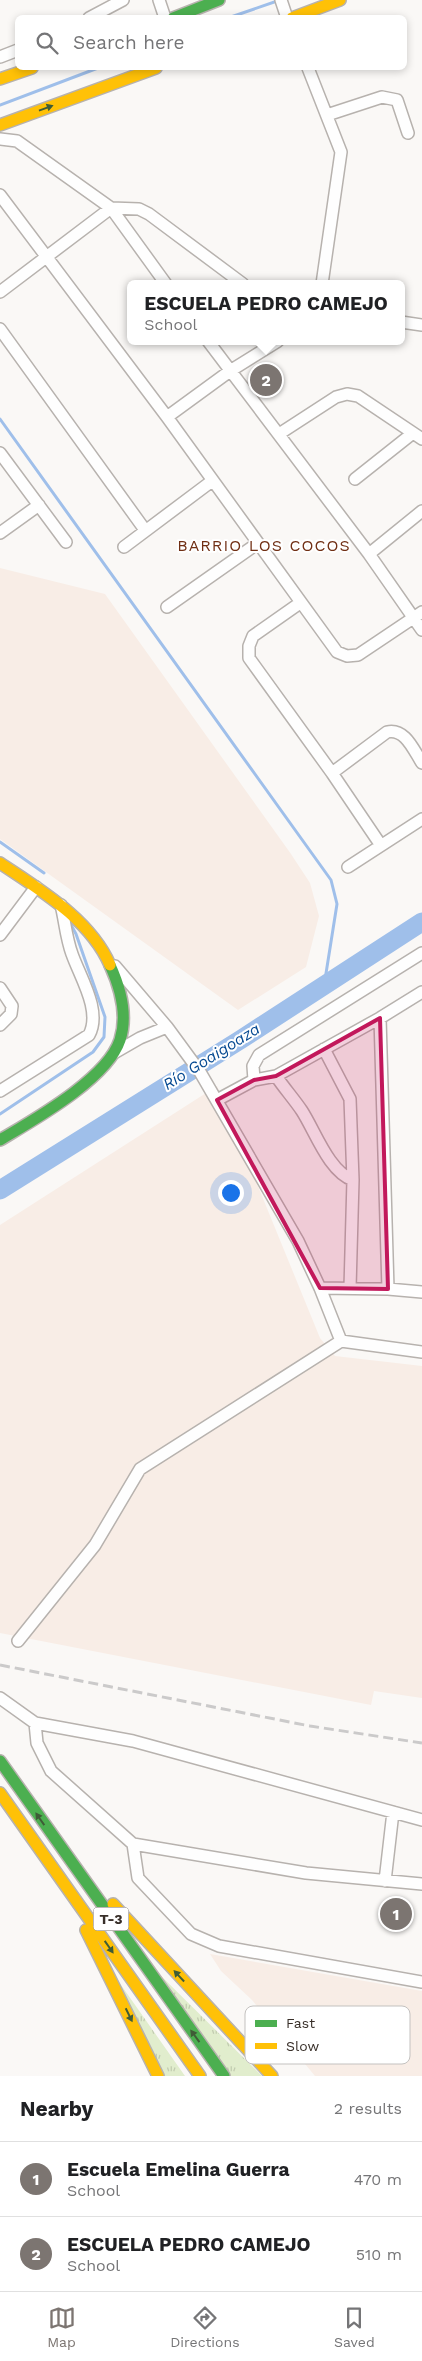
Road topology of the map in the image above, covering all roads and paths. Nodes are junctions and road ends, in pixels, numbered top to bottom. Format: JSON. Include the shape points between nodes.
{"nodes":[{"id":1,"x":123,"y":0,"type":"edge"},
{"id":2,"x":159,"y":0,"type":"edge"},
{"id":3,"x":219,"y":0,"type":"edge"},
{"id":4,"x":340,"y":0,"type":"edge"},
{"id":5,"x":286,"y":12,"type":"edge"},
{"id":6,"x":95,"y":15,"type":"edge"},
{"id":7,"x":164,"y":15,"type":"edge"},
{"id":8,"x":181,"y":15,"type":"edge"},
{"id":9,"x":15,"y":51,"type":"edge"},
{"id":10,"x":0,"y":57,"type":"edge"},
{"id":11,"x":26,"y":70,"type":"edge"},
{"id":12,"x":151,"y":70,"type":"edge"},
{"id":13,"x":309,"y":70,"type":"edge"},
{"id":14,"x":0,"y":79,"type":"edge"},
{"id":15,"x":327,"y":114,"type":"junction"},
{"id":16,"x":0,"y":125,"type":"edge"},
{"id":17,"x":408,"y":133,"type":"dead end"},
{"id":18,"x":0,"y":139,"type":"edge"},
{"id":19,"x":0,"y":195,"type":"edge"},
{"id":20,"x":111,"y":208,"type":"junction"},
{"id":21,"x":45,"y":257,"type":"junction"},
{"id":22,"x":163,"y":280,"type":"edge"},
{"id":23,"x":238,"y":280,"type":"edge"},
{"id":24,"x":323,"y":280,"type":"edge"},
{"id":25,"x":0,"y":292,"type":"edge"},
{"id":26,"x":405,"y":323,"type":"edge"},
{"id":27,"x":422,"y":325,"type":"edge"},
{"id":28,"x":0,"y":329,"type":"edge"},
{"id":29,"x":211,"y":345,"type":"edge"},
{"id":30,"x":272,"y":345,"type":"edge"},
{"id":31,"x":230,"y":371,"type":"junction"},
{"id":32,"x":167,"y":417,"type":"junction"},
{"id":33,"x":279,"y":434,"type":"junction"},
{"id":34,"x":417,"y":436,"type":"edge"},
{"id":35,"x":0,"y":453,"type":"edge"},
{"id":36,"x":4,"y":466,"type":"edge"},
{"id":37,"x":355,"y":479,"type":"dead end"},
{"id":38,"x":212,"y":481,"type":"junction"},
{"id":39,"x":38,"y":505,"type":"junction"},
{"id":40,"x":422,"y":511,"type":"edge"},
{"id":41,"x":145,"y":530,"type":"junction"},
{"id":42,"x":0,"y":533,"type":"edge"},
{"id":43,"x":66,"y":542,"type":"dead end"},
{"id":44,"x":258,"y":543,"type":"junction"},
{"id":45,"x":124,"y":547,"type":"dead end"},
{"id":46,"x":369,"y":554,"type":"junction"},
{"id":47,"x":300,"y":603,"type":"junction"},
{"id":48,"x":167,"y":607,"type":"dead end"},
{"id":49,"x":418,"y":615,"type":"edge"},
{"id":50,"x":422,"y":630,"type":"edge"},
{"id":51,"x":422,"y":763,"type":"edge"},
{"id":52,"x":332,"y":774,"type":"junction"},
{"id":53,"x":422,"y":819,"type":"edge"},
{"id":54,"x":380,"y":844,"type":"junction"},
{"id":55,"x":0,"y":863,"type":"edge"},
{"id":56,"x":348,"y":867,"type":"dead end"},
{"id":57,"x":36,"y":888,"type":"junction"},
{"id":58,"x":61,"y":905,"type":"junction"},
{"id":59,"x":0,"y":936,"type":"edge"},
{"id":60,"x":422,"y":952,"type":"edge"},
{"id":61,"x":110,"y":960,"type":"junction"},
{"id":62,"x":0,"y":988,"type":"edge"},
{"id":63,"x":422,"y":992,"type":"edge"},
{"id":64,"x":380,"y":1018,"type":"junction"},
{"id":65,"x":0,"y":1025,"type":"edge"},
{"id":66,"x":168,"y":1028,"type":"junction"},
{"id":67,"x":324,"y":1049,"type":"junction"},
{"id":68,"x":114,"y":1053,"type":"junction"},
{"id":69,"x":276,"y":1076,"type":"junction"},
{"id":70,"x":254,"y":1080,"type":"junction"},
{"id":71,"x":0,"y":1091,"type":"edge"},
{"id":72,"x":217,"y":1100,"type":"junction"},
{"id":73,"x":0,"y":1140,"type":"edge"},
{"id":74,"x":353,"y":1180,"type":"junction"},
{"id":75,"x":320,"y":1288,"type":"junction"},
{"id":76,"x":350,"y":1288,"type":"junction"},
{"id":77,"x":388,"y":1289,"type":"junction"},
{"id":78,"x":422,"y":1292,"type":"edge"},
{"id":79,"x":341,"y":1341,"type":"junction"},
{"id":80,"x":422,"y":1352,"type":"edge"},
{"id":81,"x":18,"y":1641,"type":"dead end"},
{"id":82,"x":0,"y":1698,"type":"edge"},
{"id":83,"x":35,"y":1722,"type":"junction"},
{"id":84,"x":0,"y":1761,"type":"edge"},
{"id":85,"x":0,"y":1793,"type":"edge"},
{"id":86,"x":393,"y":1812,"type":"junction"},
{"id":87,"x":422,"y":1820,"type":"edge"},
{"id":88,"x":55,"y":1840,"type":"junction"},
{"id":89,"x":133,"y":1844,"type":"junction"},
{"id":90,"x":61,"y":1878,"type":"junction"},
{"id":91,"x":385,"y":1881,"type":"junction"},
{"id":92,"x":422,"y":1884,"type":"edge"},
{"id":93,"x":422,"y":1982,"type":"edge"},
{"id":94,"x":245,"y":2047,"type":"edge"},
{"id":95,"x":261,"y":2064,"type":"edge"},
{"id":96,"x":158,"y":2076,"type":"edge"},
{"id":97,"x":200,"y":2076,"type":"edge"},
{"id":98,"x":224,"y":2076,"type":"edge"},
{"id":99,"x":272,"y":2076,"type":"edge"}],
"edges":[{"from":1,"to":6,"type":"street"},
{"from":2,"to":7,"type":"street"},
{"from":3,"to":8,"type":"main road"},
{"from":4,"to":5,"type":"main road"},
{"from":9,"to":10,"type":"street"},
{"from":11,"to":14,"type":"main road"},
{"from":16,"to":12,"type":"main road","one_way":true},
{"from":13,"to":15,"type":"street"},
{"from":15,"to":17,"type":"street","via":[[390,97],[398,100]]},
{"from":15,"to":24,"type":"street","via":[[341,152]]},
{"from":18,"to":20,"type":"street","via":[[16,141]]},
{"from":19,"to":21,"type":"street"},
{"from":20,"to":21,"type":"street"},
{"from":20,"to":22,"type":"street"},
{"from":20,"to":23,"type":"street","via":[[138,209],[150,214]]},
{"from":21,"to":25,"type":"street"},
{"from":21,"to":32,"type":"street"},
{"from":26,"to":27,"type":"street"},
{"from":28,"to":41,"type":"street"},
{"from":29,"to":31,"type":"street"},
{"from":30,"to":31,"type":"street"},
{"from":31,"to":32,"type":"street"},
{"from":31,"to":33,"type":"street"},
{"from":32,"to":38,"type":"street"},
{"from":33,"to":34,"type":"street","via":[[336,397],[347,394],[358,396]]},
{"from":33,"to":46,"type":"street"},
{"from":34,"to":37,"type":"street"},
{"from":35,"to":36,"type":"street"},
{"from":36,"to":39,"type":"street"},
{"from":38,"to":41,"type":"street"},
{"from":38,"to":44,"type":"street"},
{"from":39,"to":42,"type":"street"},
{"from":39,"to":43,"type":"street"},
{"from":40,"to":46,"type":"street"},
{"from":41,"to":45,"type":"street"},
{"from":44,"to":47,"type":"street"},
{"from":44,"to":48,"type":"street"},
{"from":46,"to":49,"type":"street"},
{"from":47,"to":49,"type":"street","via":[[337,652],[347,656],[358,655]]},
{"from":47,"to":52,"type":"street","via":[[253,636],[249,658]]},
{"from":49,"to":50,"type":"street"},
{"from":51,"to":52,"type":"street","via":[[402,733],[394,730]]},
{"from":52,"to":54,"type":"street"},
{"from":53,"to":54,"type":"street"},
{"from":54,"to":56,"type":"street"},
{"from":55,"to":57,"type":"main road"},
{"from":57,"to":58,"type":"main road"},
{"from":57,"to":59,"type":"street"},
{"from":58,"to":61,"type":"main road","via":[[90,933]]},
{"from":58,"to":71,"type":"street","via":[[71,953],[90,1001],[93,1029],[89,1035]]},
{"from":60,"to":70,"type":"street","via":[[260,1055],[253,1066]]},
{"from":61,"to":66,"type":"street"},
{"from":61,"to":68,"type":"main road","via":[[120,990],[124,1020]]},
{"from":62,"to":65,"type":"street","via":[[12,1006],[11,1014]]},
{"from":63,"to":64,"type":"street"},
{"from":64,"to":67,"type":"street"},
{"from":64,"to":77,"type":"street"},
{"from":66,"to":68,"type":"street","via":[[140,1038]]},
{"from":66,"to":72,"type":"street"},
{"from":67,"to":69,"type":"street"},
{"from":67,"to":74,"type":"street","via":[[350,1099]]},
{"from":68,"to":73,"type":"main road","via":[[93,1077]]},
{"from":69,"to":70,"type":"street"},
{"from":69,"to":74,"type":"street","via":[[302,1111],[339,1172]]},
{"from":70,"to":72,"type":"street"},
{"from":72,"to":75,"type":"street","via":[[298,1241]]},
{"from":74,"to":76,"type":"street"},
{"from":75,"to":76,"type":"street"},
{"from":75,"to":79,"type":"street"},
{"from":76,"to":77,"type":"street"},
{"from":77,"to":78,"type":"street"},
{"from":79,"to":80,"type":"street"},
{"from":79,"to":81,"type":"street","via":[[140,1469],[95,1545]]},
{"from":82,"to":83,"type":"street"},
{"from":83,"to":86,"type":"street","via":[[133,1741]]},
{"from":83,"to":89,"type":"street","via":[[37,1744],[51,1771]]},
{"from":88,"to":84,"type":"main road","number":"T-3","one_way":true},
{"from":85,"to":90,"type":"main road","number":"T-3"},
{"from":86,"to":87,"type":"street"},
{"from":86,"to":91,"type":"street"},
{"from":94,"to":88,"type":"main road","one_way":true},
{"from":98,"to":88,"type":"main road","number":"T-3","one_way":true},
{"from":89,"to":91,"type":"street","via":[[306,1873]]},
{"from":89,"to":93,"type":"street","via":[[138,1878],[191,1934],[219,1946]]},
{"from":90,"to":96,"type":"main road","one_way":true},
{"from":90,"to":97,"type":"main road","number":"T-3","one_way":true},
{"from":91,"to":92,"type":"street"},
{"from":99,"to":95,"type":"main road","one_way":true}]}
